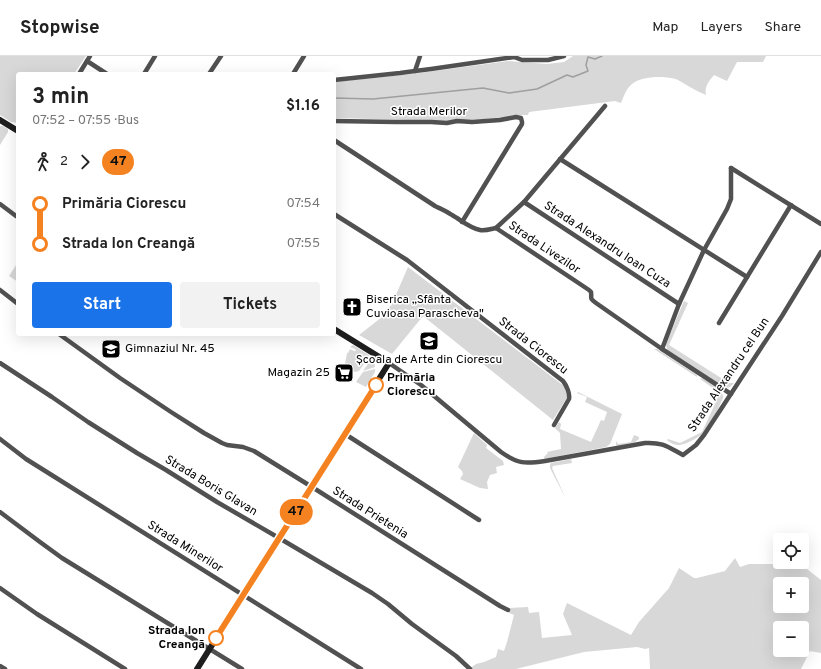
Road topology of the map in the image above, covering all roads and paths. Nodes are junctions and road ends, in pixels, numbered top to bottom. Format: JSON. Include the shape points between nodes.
{"nodes":[{"id":1,"x":90,"y":56,"type":"edge"},
{"id":2,"x":155,"y":56,"type":"edge"},
{"id":3,"x":220,"y":56,"type":"edge"},
{"id":4,"x":304,"y":56,"type":"edge"},
{"id":5,"x":420,"y":56,"type":"edge"},
{"id":6,"x":564,"y":56,"type":"edge"},
{"id":7,"x":515,"y":57,"type":"edge"},
{"id":8,"x":87,"y":61,"type":"junction"},
{"id":9,"x":414,"y":70,"type":"junction"},
{"id":10,"x":80,"y":72,"type":"edge"},
{"id":11,"x":104,"y":72,"type":"edge"},
{"id":12,"x":145,"y":72,"type":"edge"},
{"id":13,"x":210,"y":72,"type":"edge"},
{"id":14,"x":294,"y":72,"type":"edge"},
{"id":15,"x":336,"y":80,"type":"edge"},
{"id":16,"x":605,"y":106,"type":"dead end"},
{"id":17,"x":0,"y":120,"type":"edge"},
{"id":18,"x":336,"y":121,"type":"edge"},
{"id":19,"x":16,"y":130,"type":"edge"},
{"id":20,"x":336,"y":141,"type":"edge"},
{"id":21,"x":560,"y":159,"type":"junction"},
{"id":22,"x":524,"y":202,"type":"junction"},
{"id":23,"x":0,"y":204,"type":"edge"},
{"id":24,"x":791,"y":205,"type":"junction"},
{"id":25,"x":336,"y":215,"type":"edge"},
{"id":26,"x":16,"y":216,"type":"dead end"},
{"id":27,"x":462,"y":222,"type":"junction"},
{"id":28,"x":821,"y":224,"type":"edge"},
{"id":29,"x":496,"y":228,"type":"junction"},
{"id":30,"x":704,"y":250,"type":"junction"},
{"id":31,"x":821,"y":252,"type":"edge"},
{"id":32,"x":747,"y":277,"type":"junction"},
{"id":33,"x":0,"y":290,"type":"edge"},
{"id":34,"x":16,"y":302,"type":"edge"},
{"id":35,"x":679,"y":304,"type":"junction"},
{"id":36,"x":719,"y":323,"type":"dead end"},
{"id":37,"x":336,"y":330,"type":"edge"},
{"id":38,"x":62,"y":336,"type":"edge"},
{"id":39,"x":662,"y":349,"type":"junction"},
{"id":40,"x":0,"y":363,"type":"edge"},
{"id":41,"x":389,"y":363,"type":"junction"},
{"id":42,"x":731,"y":394,"type":"junction"},
{"id":43,"x":554,"y":425,"type":"dead end"},
{"id":44,"x":345,"y":434,"type":"junction"},
{"id":45,"x":0,"y":439,"type":"edge"},
{"id":46,"x":312,"y":487,"type":"junction"},
{"id":47,"x":0,"y":512,"type":"edge"},
{"id":48,"x":479,"y":520,"type":"dead end"},
{"id":49,"x":279,"y":538,"type":"junction"},
{"id":50,"x":0,"y":588,"type":"edge"},
{"id":51,"x":243,"y":595,"type":"junction"},
{"id":52,"x":508,"y":610,"type":"dead end"},
{"id":53,"x":210,"y":649,"type":"junction"},
{"id":54,"x":0,"y":666,"type":"edge"},
{"id":55,"x":5,"y":669,"type":"edge"},
{"id":56,"x":125,"y":669,"type":"edge"},
{"id":57,"x":197,"y":669,"type":"edge"},
{"id":58,"x":242,"y":669,"type":"edge"},
{"id":59,"x":361,"y":669,"type":"edge"},
{"id":60,"x":470,"y":669,"type":"edge"}],
"edges":[{"from":1,"to":8,"type":"street"},
{"from":2,"to":12,"type":"street"},
{"from":3,"to":13,"type":"street"},
{"from":4,"to":14,"type":"street"},
{"from":5,"to":9,"type":"street"},
{"from":6,"to":7,"type":"street","via":[[548,60],[522,60]]},
{"from":7,"to":9,"type":"street"},
{"from":8,"to":10,"type":"street"},
{"from":8,"to":11,"type":"street"},
{"from":9,"to":15,"type":"street"},
{"from":16,"to":21,"type":"street"},
{"from":17,"to":19,"type":"street"},
{"from":18,"to":27,"type":"street","name":"Strada Merilor","via":[[447,123],[516,117],[522,120],[522,124]]},
{"from":20,"to":27,"type":"street","name":"Strada Livezilor"},
{"from":21,"to":22,"type":"street"},
{"from":21,"to":30,"type":"street"},
{"from":22,"to":29,"type":"street"},
{"from":22,"to":35,"type":"street","name":"Strada Alexandru Ioan Cuza"},
{"from":23,"to":26,"type":"street"},
{"from":24,"to":28,"type":"street"},
{"from":24,"to":30,"type":"street","via":[[731,168],[731,199]]},
{"from":24,"to":32,"type":"street"},
{"from":25,"to":43,"type":"street","name":"Strada Ciorescu","via":[[407,260],[563,381],[570,396]]},
{"from":27,"to":29,"type":"street","name":"Strada Livezilor","via":[[480,230]]},
{"from":29,"to":39,"type":"street","name":"Strada Livezilor","via":[[589,290],[591,300]]},
{"from":30,"to":32,"type":"street"},
{"from":30,"to":35,"type":"street"},
{"from":31,"to":42,"type":"street","name":"Strada Alexandru cel Bun"},
{"from":32,"to":36,"type":"street"},
{"from":33,"to":34,"type":"street"},
{"from":35,"to":39,"type":"street"},
{"from":37,"to":41,"type":"street","name":"Strada Alexandru cel Bun"},
{"from":38,"to":46,"type":"street","name":"Strada Prietenia","via":[[204,433],[227,445],[254,451]]},
{"from":39,"to":42,"type":"street","name":"Strada Livezilor"},
{"from":40,"to":49,"type":"street","name":"Strada Boris Glavan","via":[[108,435]]},
{"from":41,"to":42,"type":"street","name":"Strada Alexandru cel Bun","via":[[515,461],[532,463],[654,443],[663,444],[683,455],[704,435]]},
{"from":41,"to":44,"type":"street"},
{"from":44,"to":46,"type":"street"},
{"from":44,"to":48,"type":"street"},
{"from":45,"to":51,"type":"street","name":"Strada Minerilor","via":[[26,459]]},
{"from":46,"to":49,"type":"street"},
{"from":46,"to":52,"type":"street","name":"Strada Prietenia"},
{"from":47,"to":53,"type":"street","via":[[62,558]]},
{"from":49,"to":51,"type":"street"},
{"from":49,"to":60,"type":"street","name":"Strada Boris Glavan","via":[[372,593]]},
{"from":50,"to":56,"type":"street"},
{"from":51,"to":53,"type":"street"},
{"from":51,"to":59,"type":"street","name":"Strada Minerilor"},
{"from":53,"to":57,"type":"street"},
{"from":53,"to":58,"type":"street"},
{"from":54,"to":55,"type":"street"}]}
